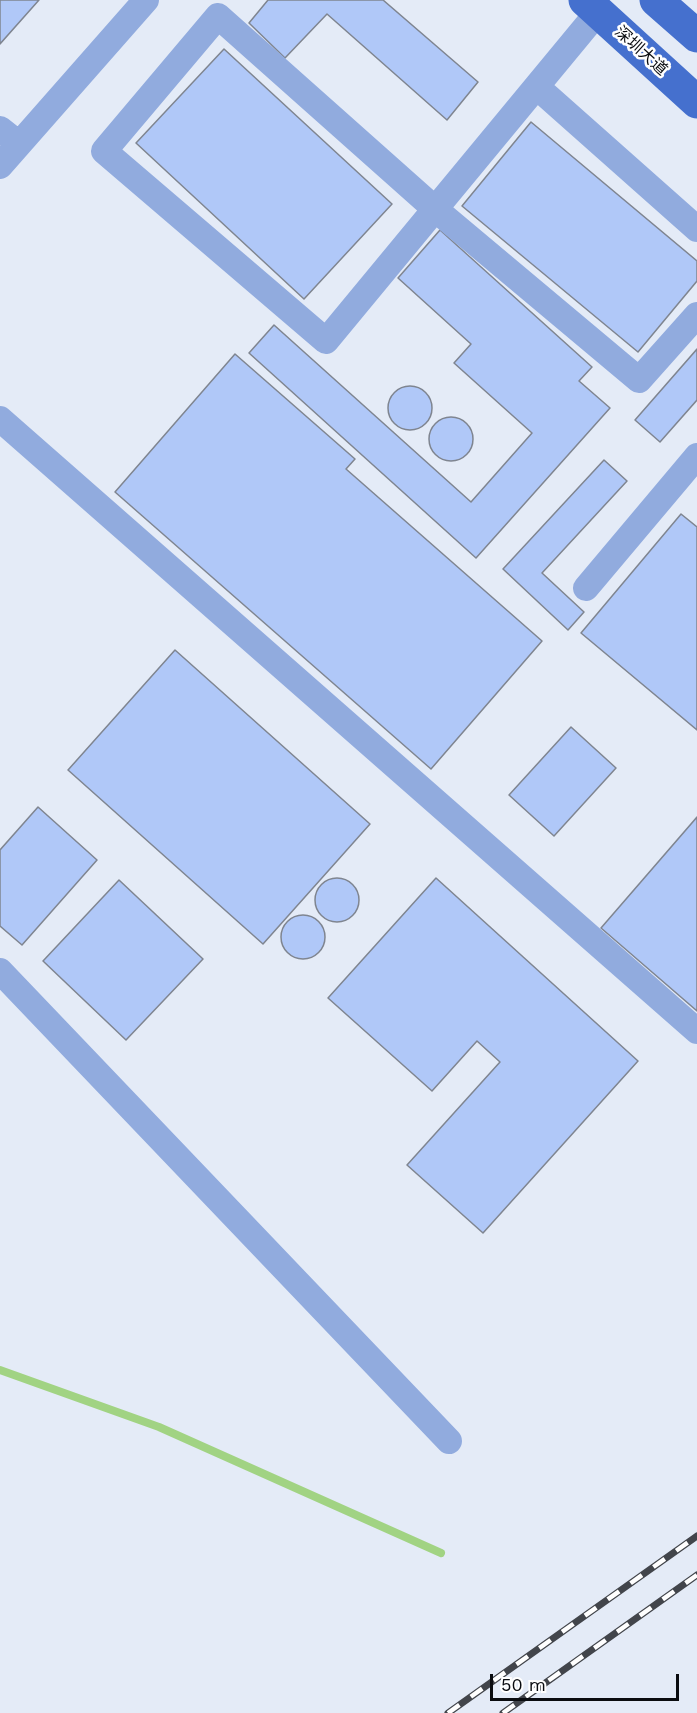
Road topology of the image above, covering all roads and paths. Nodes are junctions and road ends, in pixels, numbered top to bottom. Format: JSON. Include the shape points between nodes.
{"nodes":[{"id":1,"x":146,"y":0,"type":"edge"},
{"id":2,"x":656,"y":0,"type":"edge"},
{"id":3,"x":591,"y":6,"type":"edge"},
{"id":4,"x":697,"y":36,"type":"edge"},
{"id":5,"x":537,"y":87,"type":"junction"},
{"id":6,"x":697,"y":102,"type":"edge"},
{"id":7,"x":10,"y":137,"type":"edge"},
{"id":8,"x":0,"y":166,"type":"edge"},
{"id":9,"x":435,"y":209,"type":"junction"},
{"id":10,"x":697,"y":229,"type":"edge"},
{"id":11,"x":697,"y":315,"type":"edge"},
{"id":12,"x":0,"y":419,"type":"edge"},
{"id":13,"x":697,"y":456,"type":"edge"},
{"id":14,"x":586,"y":588,"type":"dead end"},
{"id":15,"x":0,"y":971,"type":"edge"},
{"id":16,"x":697,"y":1030,"type":"edge"},
{"id":17,"x":449,"y":1441,"type":"dead end"}],
"edges":[{"from":1,"to":7,"type":"street"},
{"from":2,"to":4,"type":"main road"},
{"from":3,"to":5,"type":"street"},
{"from":3,"to":6,"type":"main road","name":"深圳大道"},
{"from":5,"to":9,"type":"street"},
{"from":5,"to":10,"type":"street"},
{"from":7,"to":8,"type":"street"},
{"from":9,"to":9,"type":"street","via":[[326,341],[104,150],[218,16]]},
{"from":9,"to":11,"type":"street","via":[[639,380]]},
{"from":12,"to":16,"type":"street"},
{"from":13,"to":14,"type":"street"},
{"from":15,"to":17,"type":"street"}]}
